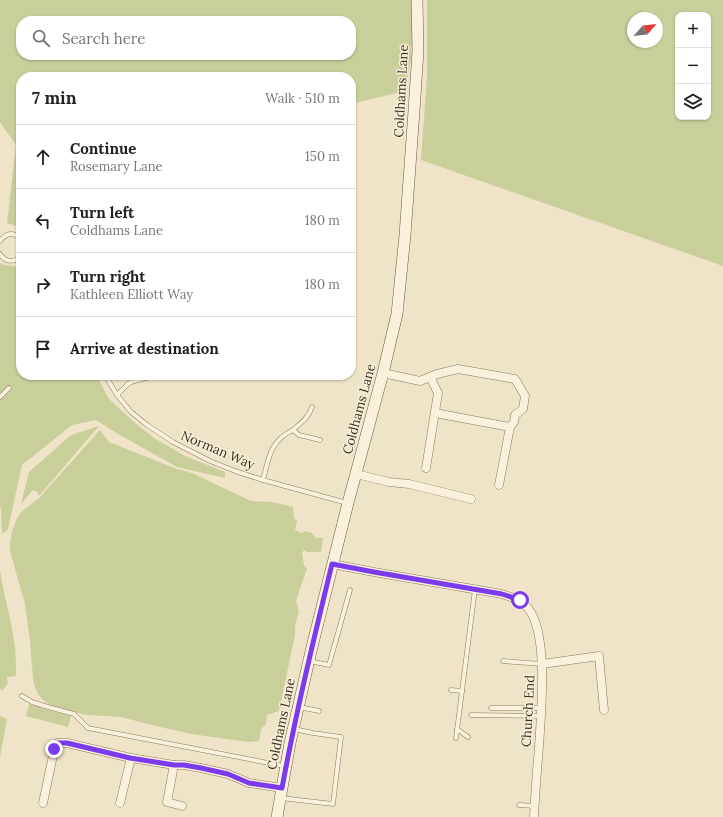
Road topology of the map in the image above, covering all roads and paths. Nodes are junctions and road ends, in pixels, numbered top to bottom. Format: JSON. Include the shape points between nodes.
{"nodes":[{"id":1,"x":417,"y":0,"type":"edge"},
{"id":2,"x":16,"y":235,"type":"edge"},
{"id":3,"x":0,"y":241,"type":"edge"},
{"id":4,"x":0,"y":254,"type":"edge"},
{"id":5,"x":16,"y":260,"type":"edge"},
{"id":6,"x":383,"y":373,"type":"junction"},
{"id":7,"x":430,"y":376,"type":"junction"},
{"id":8,"x":108,"y":380,"type":"edge"},
{"id":9,"x":139,"y":380,"type":"edge"},
{"id":10,"x":9,"y":388,"type":"dead end"},
{"id":11,"x":116,"y":395,"type":"junction"},
{"id":12,"x":0,"y":397,"type":"edge"},
{"id":13,"x":312,"y":407,"type":"dead end"},
{"id":14,"x":435,"y":414,"type":"junction"},
{"id":15,"x":510,"y":427,"type":"junction"},
{"id":16,"x":293,"y":430,"type":"junction"},
{"id":17,"x":320,"y":440,"type":"dead end"},
{"id":18,"x":426,"y":468,"type":"dead end"},
{"id":19,"x":356,"y":474,"type":"junction"},
{"id":20,"x":263,"y":480,"type":"junction"},
{"id":21,"x":499,"y":485,"type":"dead end"},
{"id":22,"x":471,"y":499,"type":"dead end"},
{"id":23,"x":348,"y":503,"type":"junction"},
{"id":24,"x":332,"y":564,"type":"junction"},
{"id":25,"x":475,"y":589,"type":"junction"},
{"id":26,"x":350,"y":590,"type":"dead end"},
{"id":27,"x":308,"y":661,"type":"junction"},
{"id":28,"x":503,"y":661,"type":"dead end"},
{"id":29,"x":542,"y":664,"type":"junction"},
{"id":30,"x":451,"y":690,"type":"dead end"},
{"id":31,"x":462,"y":691,"type":"junction"},
{"id":32,"x":22,"y":696,"type":"dead end"},
{"id":33,"x":298,"y":707,"type":"junction"},
{"id":34,"x":491,"y":708,"type":"dead end"},
{"id":35,"x":604,"y":710,"type":"dead end"},
{"id":36,"x":319,"y":711,"type":"dead end"},
{"id":37,"x":541,"y":712,"type":"junction"},
{"id":38,"x":471,"y":715,"type":"dead end"},
{"id":39,"x":293,"y":729,"type":"junction"},
{"id":40,"x":458,"y":729,"type":"junction"},
{"id":41,"x":468,"y":737,"type":"dead end"},
{"id":42,"x":456,"y":738,"type":"dead end"},
{"id":43,"x":130,"y":758,"type":"junction"},
{"id":44,"x":174,"y":765,"type":"junction"},
{"id":45,"x":286,"y":767,"type":"junction"},
{"id":46,"x":281,"y":793,"type":"junction"},
{"id":47,"x":43,"y":803,"type":"dead end"},
{"id":48,"x":120,"y":803,"type":"dead end"},
{"id":49,"x":519,"y":804,"type":"dead end"},
{"id":50,"x":182,"y":806,"type":"dead end"},
{"id":51,"x":534,"y":806,"type":"junction"},
{"id":52,"x":277,"y":817,"type":"edge"},
{"id":53,"x":534,"y":817,"type":"edge"}],
"edges":[{"from":1,"to":6,"type":"street","name":"Coldhams Lane","via":[[418,50],[401,280],[397,314]]},
{"from":2,"to":3,"type":"lane","via":[[10,234]]},
{"from":4,"to":5,"type":"lane","via":[[6,260]]},
{"from":6,"to":7,"type":"street","via":[[420,381]]},
{"from":6,"to":19,"type":"street","name":"Coldhams Lane"},
{"from":7,"to":14,"type":"street","via":[[438,393]]},
{"from":7,"to":15,"type":"street","via":[[458,369],[515,379],[525,396],[523,409],[516,415]]},
{"from":8,"to":11,"type":"lane","name":"Norman Way"},
{"from":9,"to":11,"type":"lane","via":[[131,382]]},
{"from":10,"to":12,"type":"lane"},
{"from":11,"to":20,"type":"lane","name":"Norman Way","via":[[138,418],[173,442],[216,463]]},
{"from":13,"to":16,"type":"lane","via":[[307,417]]},
{"from":14,"to":15,"type":"street"},
{"from":14,"to":18,"type":"street"},
{"from":15,"to":21,"type":"street"},
{"from":16,"to":17,"type":"lane","via":[[299,435]]},
{"from":16,"to":20,"type":"lane","via":[[281,437],[273,447]]},
{"from":19,"to":22,"type":"street"},
{"from":19,"to":23,"type":"street","name":"Coldhams Lane"},
{"from":20,"to":23,"type":"lane","name":"Norman Way"},
{"from":23,"to":24,"type":"street","name":"Coldhams Lane"},
{"from":24,"to":25,"type":"street"},
{"from":24,"to":27,"type":"street","name":"Coldhams Lane"},
{"from":25,"to":29,"type":"street","name":"Church End","via":[[520,600],[528,608],[538,631]]},
{"from":25,"to":31,"type":"lane"},
{"from":26,"to":27,"type":"lane","via":[[329,664]]},
{"from":27,"to":33,"type":"street","name":"Coldhams Lane"},
{"from":28,"to":29,"type":"lane"},
{"from":29,"to":35,"type":"street","via":[[599,656]]},
{"from":29,"to":37,"type":"street","name":"Church End"},
{"from":30,"to":31,"type":"lane"},
{"from":31,"to":40,"type":"lane"},
{"from":32,"to":45,"type":"lane","via":[[32,702],[74,714],[88,728]]},
{"from":33,"to":36,"type":"lane"},
{"from":33,"to":39,"type":"street","name":"Coldhams Lane"},
{"from":34,"to":37,"type":"lane"},
{"from":37,"to":38,"type":"lane"},
{"from":37,"to":51,"type":"street","name":"Church End"},
{"from":39,"to":45,"type":"street","name":"Coldhams Lane"},
{"from":39,"to":46,"type":"lane","via":[[341,737],[333,804]]},
{"from":40,"to":41,"type":"lane"},
{"from":40,"to":42,"type":"lane"},
{"from":43,"to":44,"type":"street"},
{"from":43,"to":47,"type":"street","via":[[67,743],[57,743]]},
{"from":43,"to":48,"type":"street"},
{"from":44,"to":46,"type":"street","via":[[228,774]]},
{"from":44,"to":50,"type":"street","via":[[167,802]]},
{"from":45,"to":46,"type":"street","name":"Coldhams Lane"},
{"from":46,"to":52,"type":"street","name":"Coldhams Lane"},
{"from":49,"to":51,"type":"lane"},
{"from":51,"to":53,"type":"street","name":"Church End"}]}
